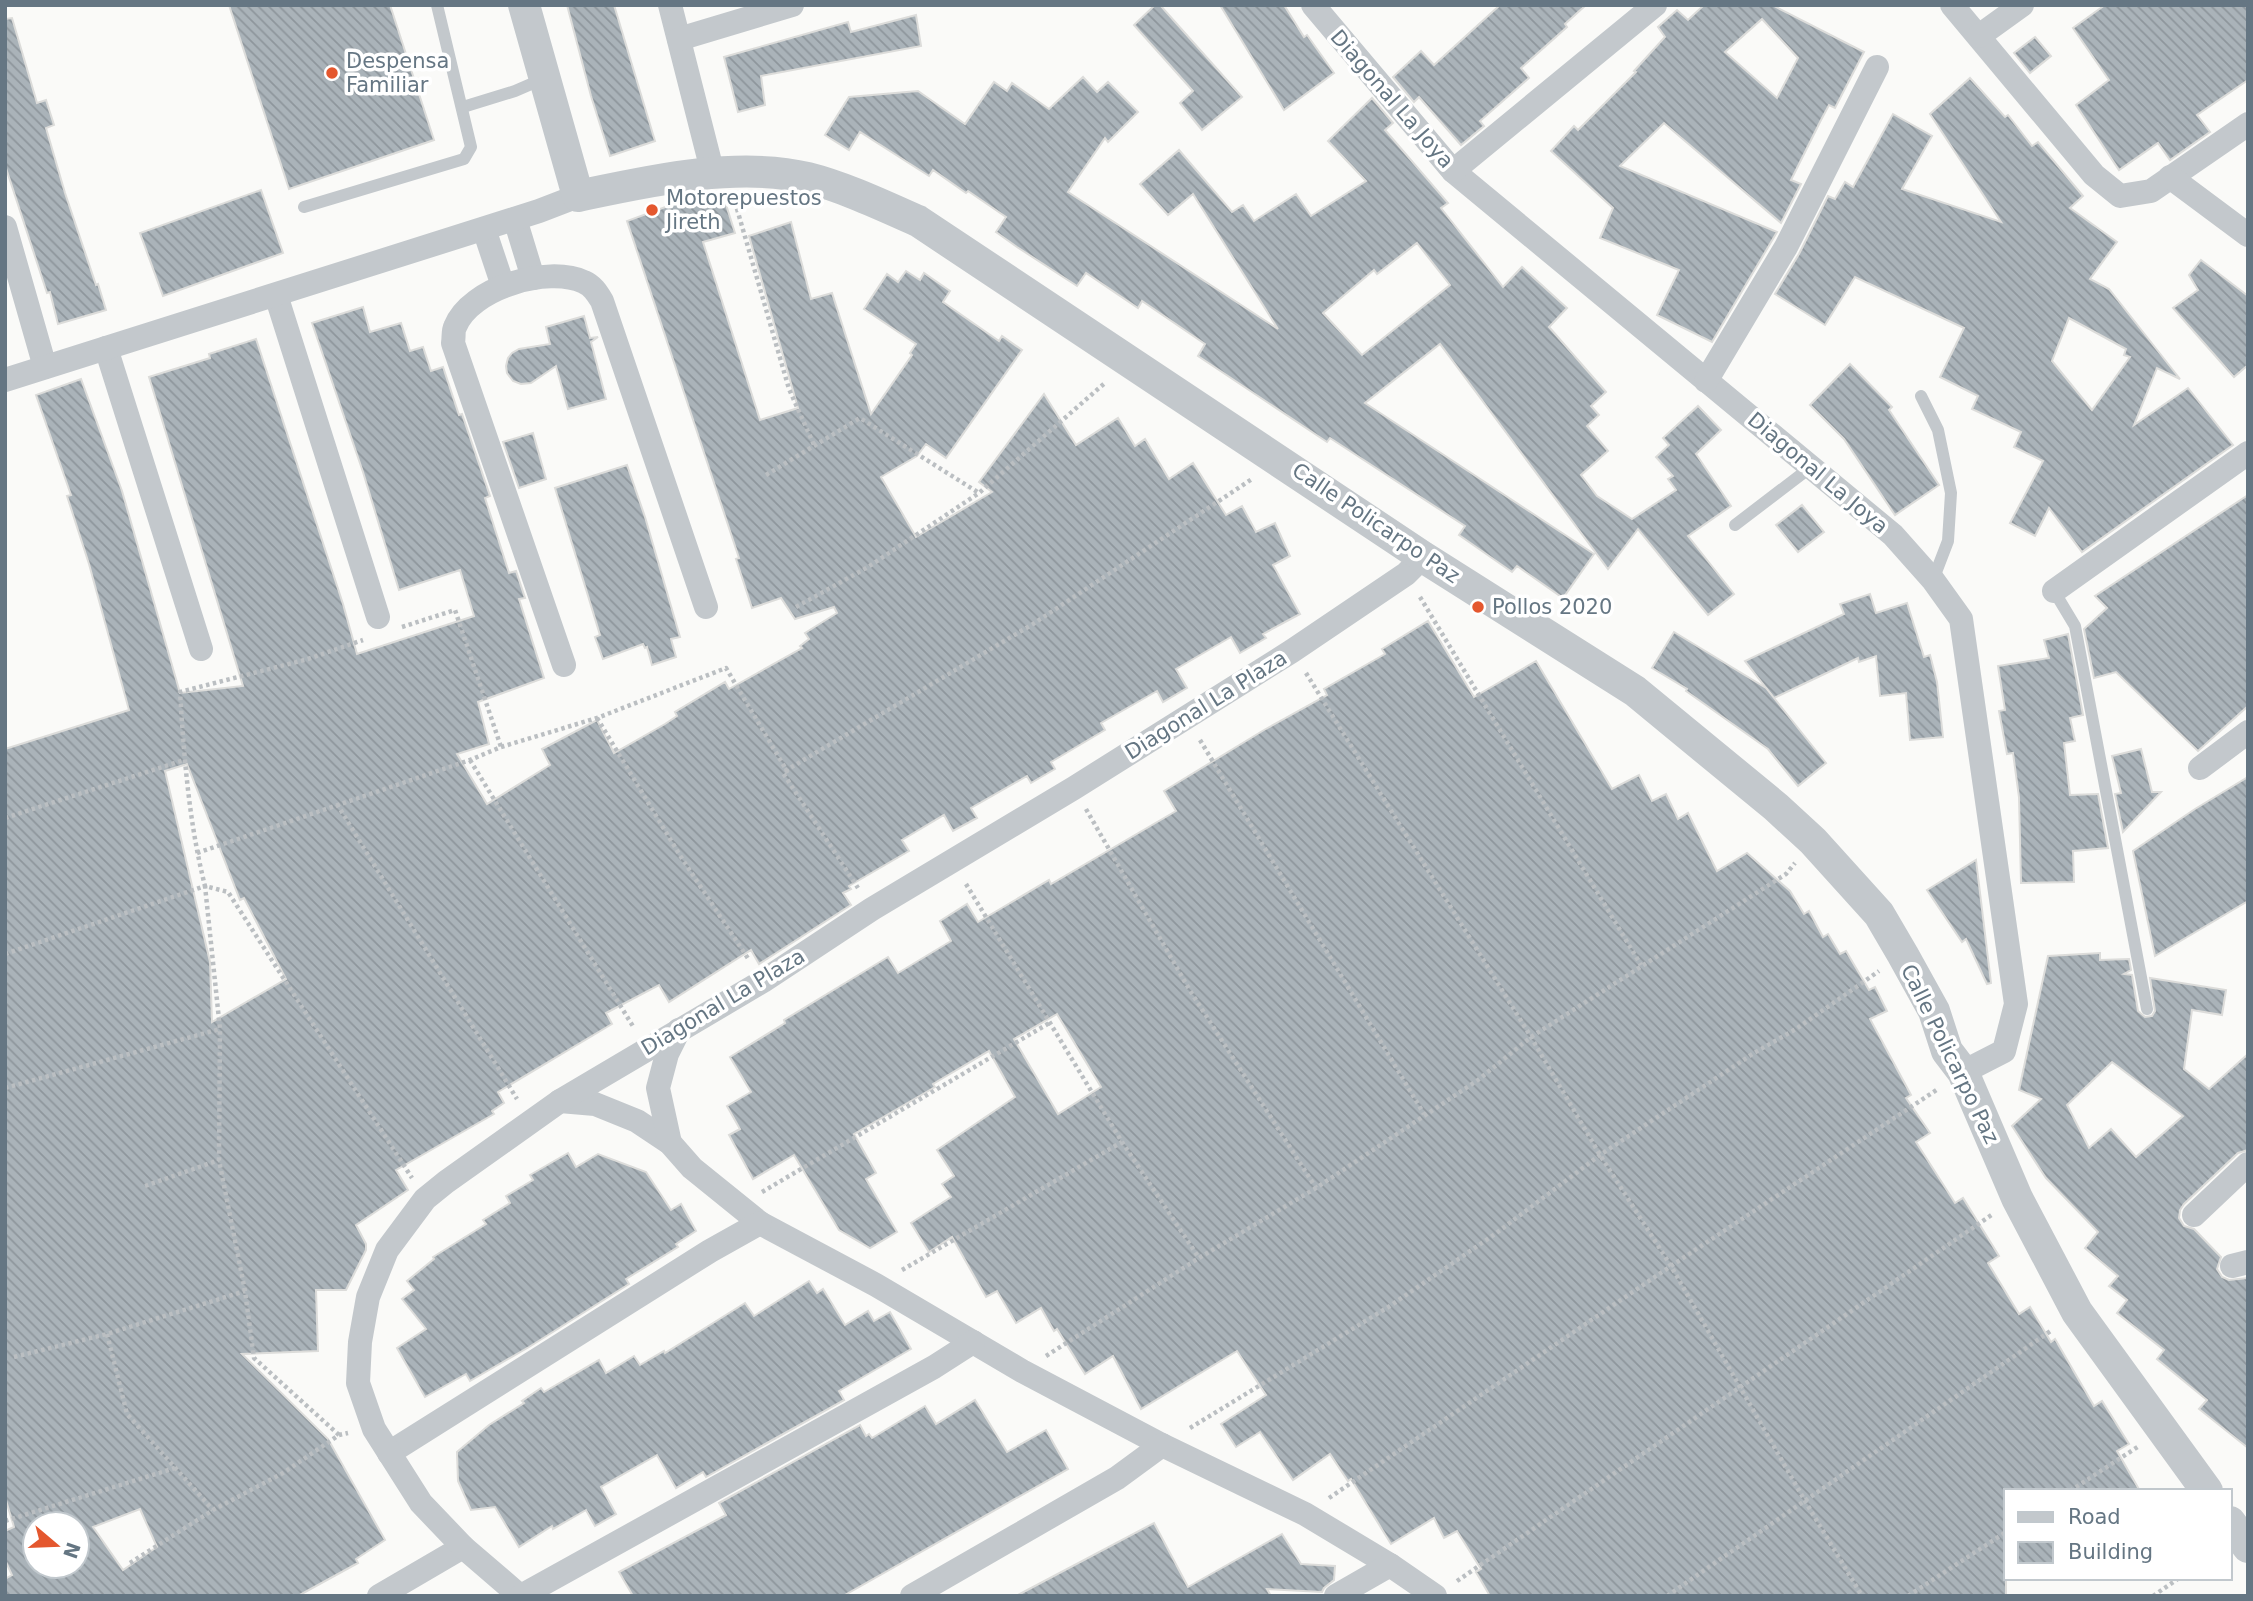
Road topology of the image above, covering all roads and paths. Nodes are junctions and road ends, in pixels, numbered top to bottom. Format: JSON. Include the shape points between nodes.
{"nodes":[{"id":1,"x":437,"y":5,"type":"edge"},
{"id":2,"x":524,"y":5,"type":"edge"},
{"id":3,"x":670,"y":5,"type":"edge"},
{"id":4,"x":792,"y":5,"type":"edge"},
{"id":5,"x":1313,"y":5,"type":"edge"},
{"id":6,"x":1655,"y":5,"type":"edge"},
{"id":7,"x":1952,"y":5,"type":"edge"},
{"id":8,"x":2022,"y":5,"type":"edge"},
{"id":9,"x":1979,"y":36,"type":"junction"},
{"id":10,"x":679,"y":38,"type":"junction"},
{"id":11,"x":1877,"y":67,"type":"dead end"},
{"id":12,"x":545,"y":78,"type":"junction"},
{"id":13,"x":463,"y":107,"type":"junction"},
{"id":14,"x":2248,"y":124,"type":"edge"},
{"id":15,"x":1453,"y":171,"type":"junction"},
{"id":16,"x":713,"y":174,"type":"junction"},
{"id":17,"x":2170,"y":177,"type":"junction"},
{"id":18,"x":578,"y":196,"type":"junction"},
{"id":19,"x":304,"y":207,"type":"dead end"},
{"id":20,"x":515,"y":219,"type":"junction"},
{"id":21,"x":5,"y":227,"type":"edge"},
{"id":22,"x":484,"y":229,"type":"junction"},
{"id":23,"x":2248,"y":235,"type":"edge"},
{"id":24,"x":533,"y":278,"type":"junction"},
{"id":25,"x":503,"y":286,"type":"junction"},
{"id":26,"x":276,"y":295,"type":"junction"},
{"id":27,"x":106,"y":348,"type":"junction"},
{"id":28,"x":1129,"y":363,"type":"junction"},
{"id":29,"x":45,"y":367,"type":"junction"},
{"id":30,"x":5,"y":380,"type":"edge"},
{"id":31,"x":1706,"y":381,"type":"junction"},
{"id":32,"x":1921,"y":396,"type":"dead end"},
{"id":33,"x":814,"y":445,"type":"junction"},
{"id":34,"x":2248,"y":453,"type":"edge"},
{"id":35,"x":1284,"y":462,"type":"junction"},
{"id":36,"x":1811,"y":467,"type":"junction"},
{"id":37,"x":766,"y":475,"type":"dead end"},
{"id":38,"x":979,"y":493,"type":"junction"},
{"id":39,"x":1735,"y":525,"type":"dead end"},
{"id":40,"x":1415,"y":565,"type":"junction"},
{"id":41,"x":1933,"y":580,"type":"junction"},
{"id":42,"x":2054,"y":591,"type":"joint"},
{"id":43,"x":706,"y":607,"type":"dead end"},
{"id":44,"x":796,"y":607,"type":"dead end"},
{"id":45,"x":381,"y":628,"type":"junction"},
{"id":46,"x":201,"y":649,"type":"dead end"},
{"id":47,"x":1292,"y":651,"type":"junction"},
{"id":48,"x":564,"y":665,"type":"dead end"},
{"id":49,"x":597,"y":718,"type":"junction"},
{"id":50,"x":1187,"y":718,"type":"junction"},
{"id":51,"x":2248,"y":732,"type":"edge"},
{"id":52,"x":502,"y":747,"type":"junction"},
{"id":53,"x":184,"y":760,"type":"junction"},
{"id":54,"x":470,"y":760,"type":"junction"},
{"id":55,"x":2200,"y":768,"type":"dead end"},
{"id":56,"x":783,"y":773,"type":"junction"},
{"id":57,"x":1074,"y":788,"type":"junction"},
{"id":58,"x":337,"y":804,"type":"junction"},
{"id":59,"x":5,"y":818,"type":"edge"},
{"id":60,"x":1813,"y":841,"type":"junction"},
{"id":61,"x":197,"y":853,"type":"junction"},
{"id":62,"x":952,"y":860,"type":"junction"},
{"id":63,"x":205,"y":886,"type":"junction"},
{"id":64,"x":872,"y":909,"type":"junction"},
{"id":65,"x":5,"y":954,"type":"edge"},
{"id":66,"x":1903,"y":955,"type":"junction"},
{"id":67,"x":1640,"y":965,"type":"junction"},
{"id":68,"x":762,"y":981,"type":"junction"},
{"id":69,"x":2147,"y":1009,"type":"dead end"},
{"id":70,"x":1051,"y":1022,"type":"junction"},
{"id":71,"x":220,"y":1029,"type":"junction"},
{"id":72,"x":679,"y":1031,"type":"junction"},
{"id":73,"x":1531,"y":1037,"type":"junction"},
{"id":74,"x":646,"y":1049,"type":"junction"},
{"id":75,"x":1963,"y":1072,"type":"junction"},
{"id":76,"x":5,"y":1088,"type":"edge"},
{"id":77,"x":560,"y":1101,"type":"junction"},
{"id":78,"x":1424,"y":1114,"type":"junction"},
{"id":79,"x":530,"y":1121,"type":"junction"},
{"id":80,"x":1122,"y":1142,"type":"junction"},
{"id":81,"x":670,"y":1143,"type":"junction"},
{"id":82,"x":1600,"y":1155,"type":"junction"},
{"id":83,"x":219,"y":1160,"type":"junction"},
{"id":84,"x":2248,"y":1164,"type":"edge"},
{"id":85,"x":145,"y":1186,"type":"dead end"},
{"id":86,"x":1317,"y":1188,"type":"junction"},
{"id":87,"x":2017,"y":1198,"type":"junction"},
{"id":88,"x":425,"y":1199,"type":"junction"},
{"id":89,"x":739,"y":1206,"type":"junction"},
{"id":90,"x":2194,"y":1215,"type":"dead end"},
{"id":91,"x":760,"y":1223,"type":"junction"},
{"id":92,"x":1199,"y":1258,"type":"junction"},
{"id":93,"x":1671,"y":1266,"type":"junction"},
{"id":94,"x":876,"y":1286,"type":"junction"},
{"id":95,"x":245,"y":1291,"type":"junction"},
{"id":96,"x":2077,"y":1312,"type":"junction"},
{"id":97,"x":107,"y":1334,"type":"junction"},
{"id":98,"x":973,"y":1342,"type":"junction"},
{"id":99,"x":14,"y":1357,"type":"dead end"},
{"id":100,"x":1022,"y":1371,"type":"junction"},
{"id":101,"x":1740,"y":1387,"type":"junction"},
{"id":102,"x":374,"y":1429,"type":"junction"},
{"id":103,"x":2163,"y":1431,"type":"junction"},
{"id":104,"x":339,"y":1435,"type":"junction"},
{"id":105,"x":1162,"y":1445,"type":"junction"},
{"id":106,"x":389,"y":1453,"type":"junction"},
{"id":107,"x":175,"y":1468,"type":"junction"},
{"id":108,"x":2073,"y":1489,"type":"edge"},
{"id":109,"x":2206,"y":1489,"type":"edge"},
{"id":110,"x":1805,"y":1500,"type":"junction"},
{"id":111,"x":213,"y":1510,"type":"junction"},
{"id":112,"x":1305,"y":1514,"type":"junction"},
{"id":113,"x":5,"y":1521,"type":"edge"},
{"id":114,"x":2232,"y":1525,"type":"edge"},
{"id":115,"x":2004,"y":1533,"type":"edge"},
{"id":116,"x":463,"y":1546,"type":"junction"},
{"id":117,"x":2248,"y":1547,"type":"edge"},
{"id":118,"x":130,"y":1563,"type":"dead end"},
{"id":119,"x":1390,"y":1565,"type":"junction"},
{"id":120,"x":2176,"y":1580,"type":"edge"},
{"id":121,"x":1441,"y":1592,"type":"edge"},
{"id":122,"x":379,"y":1596,"type":"edge"},
{"id":123,"x":520,"y":1596,"type":"edge"},
{"id":124,"x":912,"y":1596,"type":"edge"},
{"id":125,"x":1336,"y":1596,"type":"edge"},
{"id":126,"x":1667,"y":1596,"type":"edge"},
{"id":127,"x":1862,"y":1596,"type":"edge"},
{"id":128,"x":1908,"y":1596,"type":"edge"},
{"id":129,"x":2153,"y":1596,"type":"edge"}],
"edges":[{"from":1,"to":13,"type":"lane"},
{"from":2,"to":12,"type":"street"},
{"from":3,"to":10,"type":"street"},
{"from":4,"to":10,"type":"street"},
{"from":5,"to":15,"type":"street","name":"Diagonal La Joya"},
{"from":6,"to":15,"type":"street"},
{"from":7,"to":9,"type":"street"},
{"from":8,"to":9,"type":"street"},
{"from":9,"to":17,"type":"street","via":[[2094,175],[2120,196],[2151,191]]},
{"from":10,"to":16,"type":"street"},
{"from":11,"to":31,"type":"street","via":[[1786,247]]},
{"from":12,"to":13,"type":"lane"},
{"from":12,"to":18,"type":"street"},
{"from":13,"to":19,"type":"lane","via":[[471,147],[464,159]]},
{"from":14,"to":17,"type":"street"},
{"from":15,"to":31,"type":"street","name":"Diagonal La Joya"},
{"from":16,"to":18,"type":"street","name":"Calle Policarpo Paz","via":[[636,183]]},
{"from":16,"to":28,"type":"street","name":"Calle Policarpo Paz","via":[[754,172],[808,178],[918,221]]},
{"from":16,"to":33,"type":"path","via":[[734,197],[789,389]]},
{"from":17,"to":23,"type":"street"},
{"from":18,"to":20,"type":"street"},
{"from":20,"to":22,"type":"street"},
{"from":20,"to":24,"type":"street"},
{"from":21,"to":29,"type":"street"},
{"from":22,"to":25,"type":"street"},
{"from":22,"to":26,"type":"street"},
{"from":24,"to":25,"type":"street"},
{"from":24,"to":43,"type":"street","via":[[576,279],[596,291],[602,301]]},
{"from":25,"to":48,"type":"street","via":[[462,314],[453,343]]},
{"from":26,"to":27,"type":"street"},
{"from":26,"to":45,"type":"street"},
{"from":27,"to":29,"type":"street"},
{"from":27,"to":46,"type":"street"},
{"from":28,"to":35,"type":"street","name":"Calle Policarpo Paz"},
{"from":28,"to":38,"type":"path"},
{"from":29,"to":30,"type":"street"},
{"from":31,"to":36,"type":"street","name":"Diagonal La Joya"},
{"from":32,"to":41,"type":"lane","via":[[1938,430],[1951,493],[1948,541]]},
{"from":33,"to":37,"type":"path"},
{"from":33,"to":38,"type":"path","via":[[860,418]]},
{"from":34,"to":42,"type":"street"},
{"from":35,"to":40,"type":"street","name":"Calle Policarpo Paz"},
{"from":35,"to":56,"type":"path","via":[[1242,484],[1033,624]]},
{"from":36,"to":39,"type":"lane"},
{"from":36,"to":41,"type":"street","name":"Diagonal La Joya","via":[[1893,535]]},
{"from":38,"to":44,"type":"path","via":[[868,567]]},
{"from":40,"to":47,"type":"street","name":"Diagonal La Plaza"},
{"from":40,"to":60,"type":"street","name":"Calle Policarpo Paz","via":[[1636,691]]},
{"from":40,"to":67,"type":"path"},
{"from":41,"to":75,"type":"street","name":"Diagonal La Joya","via":[[1961,619],[2016,1004],[2004,1051]]},
{"from":42,"to":69,"type":"lane","via":[[2075,626]]},
{"from":45,"to":52,"type":"path","via":[[455,610]]},
{"from":45,"to":53,"type":"path","via":[[308,659],[180,692]]},
{"from":47,"to":50,"type":"street","name":"Diagonal La Plaza"},
{"from":47,"to":73,"type":"path"},
{"from":49,"to":52,"type":"path"},
{"from":49,"to":56,"type":"path","via":[[726,668],[787,771]]},
{"from":49,"to":68,"type":"path"},
{"from":50,"to":57,"type":"street","name":"Diagonal La Plaza"},
{"from":50,"to":78,"type":"path"},
{"from":51,"to":55,"type":"street"},
{"from":52,"to":54,"type":"path"},
{"from":53,"to":59,"type":"path"},
{"from":53,"to":61,"type":"path"},
{"from":54,"to":58,"type":"path"},
{"from":54,"to":74,"type":"path"},
{"from":56,"to":64,"type":"path"},
{"from":57,"to":62,"type":"street","name":"Diagonal La Plaza"},
{"from":57,"to":86,"type":"path","via":[[1189,989]]},
{"from":58,"to":61,"type":"path"},
{"from":58,"to":79,"type":"path"},
{"from":60,"to":66,"type":"street","name":"Calle Policarpo Paz","via":[[1879,914]]},
{"from":60,"to":67,"type":"path","via":[[1786,874]]},
{"from":61,"to":63,"type":"path"},
{"from":62,"to":64,"type":"street","name":"Diagonal La Plaza"},
{"from":62,"to":70,"type":"path"},
{"from":63,"to":65,"type":"path"},
{"from":63,"to":71,"type":"path"},
{"from":63,"to":88,"type":"path","via":[[228,892]]},
{"from":64,"to":68,"type":"street","name":"Diagonal La Plaza"},
{"from":66,"to":75,"type":"street","name":"Calle Policarpo Paz","via":[[1934,1011],[1947,1051]]},
{"from":66,"to":82,"type":"path"},
{"from":67,"to":73,"type":"path"},
{"from":68,"to":72,"type":"street","name":"Diagonal La Plaza"},
{"from":70,"to":80,"type":"path"},
{"from":70,"to":89,"type":"path"},
{"from":71,"to":76,"type":"path"},
{"from":71,"to":83,"type":"path"},
{"from":72,"to":74,"type":"street","name":"Diagonal La Plaza"},
{"from":72,"to":81,"type":"street","via":[[658,1088]]},
{"from":73,"to":78,"type":"path","via":[[1478,1080]]},
{"from":73,"to":82,"type":"path"},
{"from":74,"to":77,"type":"street","name":"Diagonal La Plaza"},
{"from":75,"to":87,"type":"street","name":"Calle Policarpo Paz"},
{"from":75,"to":93,"type":"path"},
{"from":77,"to":79,"type":"street","name":"Diagonal La Plaza"},
{"from":77,"to":81,"type":"street","via":[[595,1104],[637,1121]]},
{"from":78,"to":86,"type":"path"},
{"from":79,"to":88,"type":"street","name":"Diagonal La Plaza"},
{"from":80,"to":92,"type":"path"},
{"from":80,"to":94,"type":"path"},
{"from":81,"to":89,"type":"street","via":[[692,1168]]},
{"from":82,"to":93,"type":"path"},
{"from":82,"to":105,"type":"path","via":[[1390,1306]]},
{"from":83,"to":85,"type":"path"},
{"from":83,"to":95,"type":"path"},
{"from":84,"to":90,"type":"street"},
{"from":86,"to":92,"type":"path"},
{"from":87,"to":96,"type":"street","name":"Calle Policarpo Paz"},
{"from":87,"to":101,"type":"path"},
{"from":88,"to":102,"type":"street","name":"Diagonal La Plaza","via":[[387,1250],[369,1297],[358,1383]]},
{"from":89,"to":91,"type":"street"},
{"from":91,"to":94,"type":"street"},
{"from":91,"to":106,"type":"street"},
{"from":92,"to":100,"type":"path"},
{"from":93,"to":101,"type":"path"},
{"from":93,"to":112,"type":"path"},
{"from":94,"to":98,"type":"street"},
{"from":95,"to":97,"type":"path"},
{"from":95,"to":104,"type":"path","via":[[254,1358]]},
{"from":96,"to":103,"type":"street","name":"Calle Policarpo Paz"},
{"from":96,"to":110,"type":"path"},
{"from":97,"to":99,"type":"path"},
{"from":97,"to":107,"type":"path","via":[[127,1414]]},
{"from":98,"to":100,"type":"street"},
{"from":98,"to":123,"type":"street"},
{"from":100,"to":105,"type":"street"},
{"from":101,"to":110,"type":"path"},
{"from":101,"to":121,"type":"path"},
{"from":102,"to":104,"type":"path"},
{"from":102,"to":106,"type":"street","name":"Diagonal La Plaza"},
{"from":103,"to":108,"type":"path"},
{"from":103,"to":109,"type":"street","name":"Calle Policarpo Paz"},
{"from":104,"to":111,"type":"path","via":[[283,1473]]},
{"from":105,"to":112,"type":"street"},
{"from":105,"to":124,"type":"street","via":[[1116,1478]]},
{"from":106,"to":116,"type":"street","name":"Diagonal La Plaza","via":[[421,1503]]},
{"from":107,"to":111,"type":"path"},
{"from":107,"to":113,"type":"path"},
{"from":110,"to":126,"type":"path"},
{"from":110,"to":127,"type":"path"},
{"from":111,"to":118,"type":"path"},
{"from":112,"to":119,"type":"street"},
{"from":114,"to":117,"type":"street"},
{"from":115,"to":128,"type":"path"},
{"from":116,"to":122,"type":"street"},
{"from":116,"to":123,"type":"street","name":"Diagonal La Plaza"},
{"from":119,"to":121,"type":"street"},
{"from":119,"to":125,"type":"street"},
{"from":120,"to":129,"type":"path"}]}
